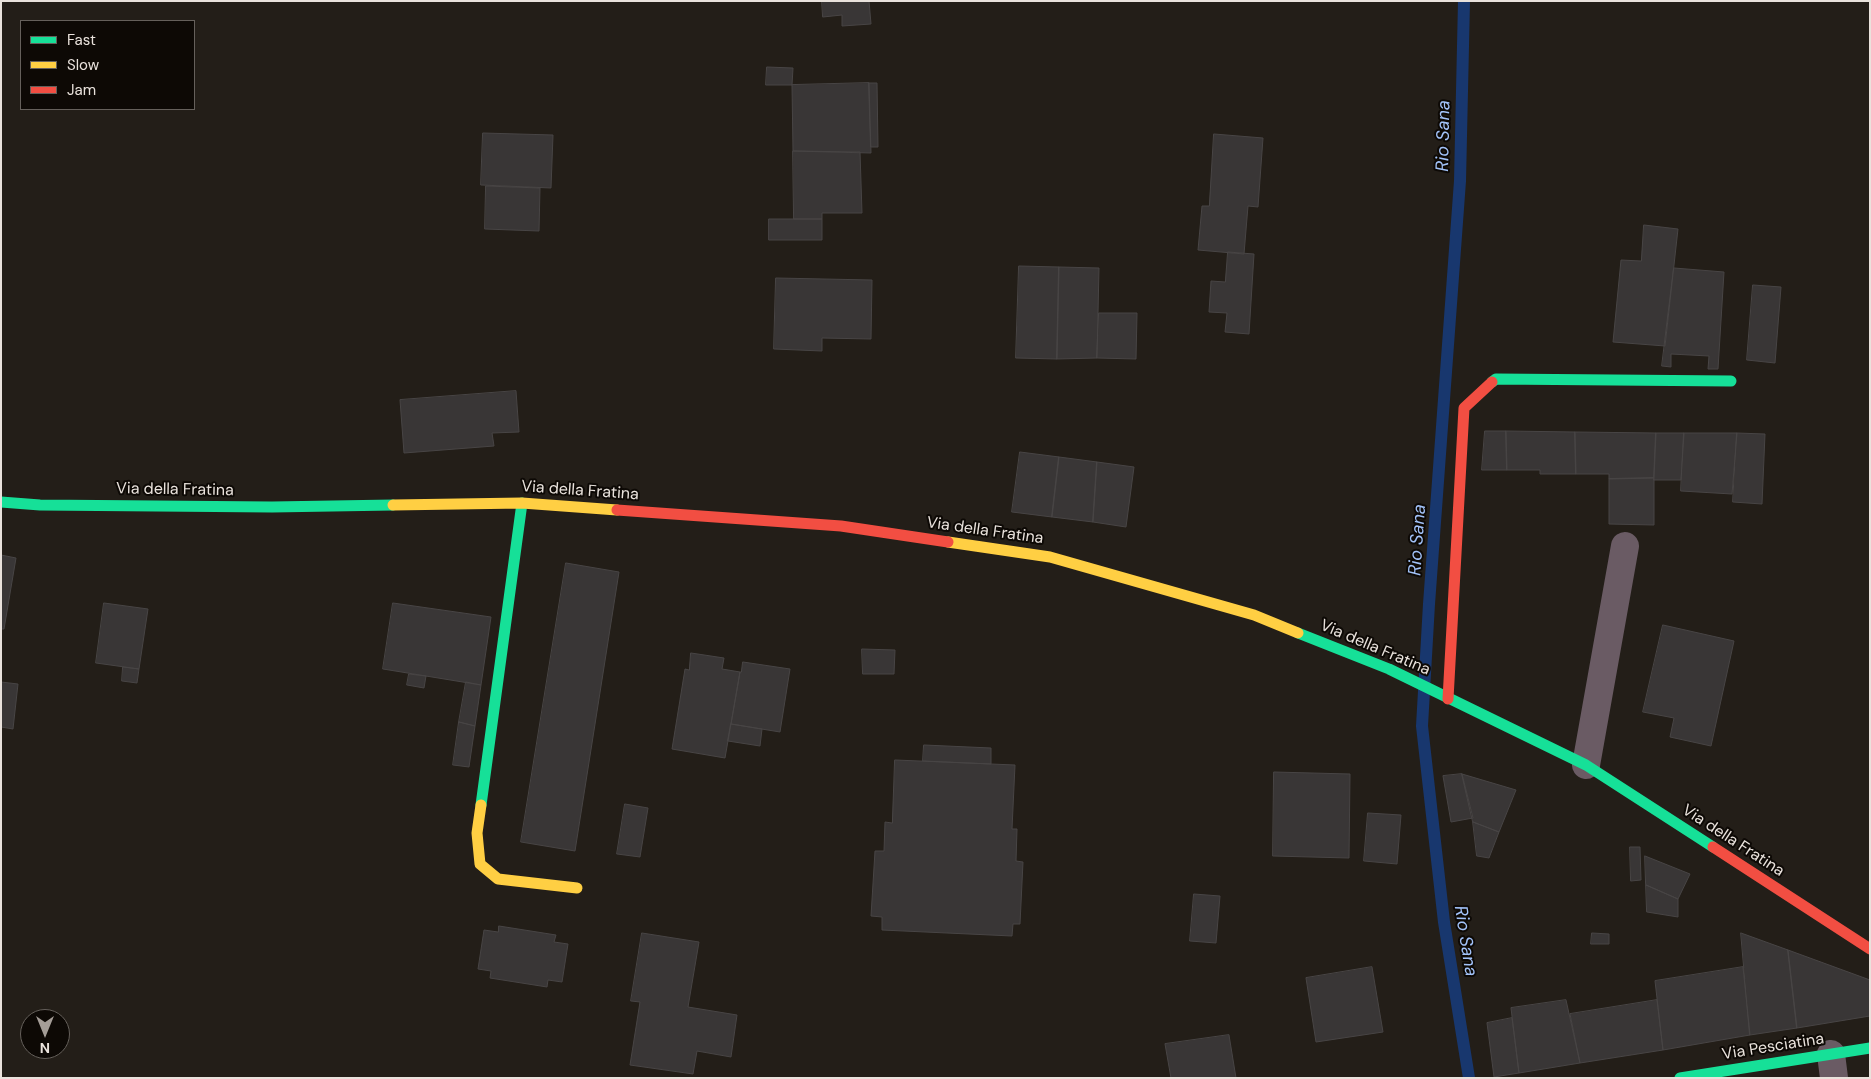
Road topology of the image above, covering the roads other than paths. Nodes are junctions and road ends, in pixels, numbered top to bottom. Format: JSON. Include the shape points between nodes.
{"nodes":[{"id":1,"x":1731,"y":381,"type":"dead end"},
{"id":2,"x":1,"y":502,"type":"edge"},
{"id":3,"x":522,"y":503,"type":"junction"},
{"id":4,"x":1625,"y":546,"type":"dead end"},
{"id":5,"x":1443,"y":696,"type":"junction"},
{"id":6,"x":1586,"y":765,"type":"junction"},
{"id":7,"x":576,"y":888,"type":"dead end"},
{"id":8,"x":1870,"y":949,"type":"edge"},
{"id":9,"x":1870,"y":1048,"type":"edge"},
{"id":10,"x":1832,"y":1066,"type":"edge"},
{"id":11,"x":1680,"y":1078,"type":"edge"}],
"edges":[{"from":1,"to":5,"type":"street","via":[[1496,378],[1464,408]]},
{"from":2,"to":3,"type":"street","name":"Via della Fratina","via":[[272,507]]},
{"from":3,"to":5,"type":"street","name":"Via della Fratina","via":[[841,526],[1050,557],[1254,615],[1389,669]]},
{"from":3,"to":7,"type":"street","via":[[476,833],[480,864],[498,878]]},
{"from":4,"to":6,"type":"street"},
{"from":5,"to":6,"type":"street","name":"Via della Fratina"},
{"from":6,"to":8,"type":"street","name":"Via della Fratina"},
{"from":9,"to":10,"type":"street","name":"Via Pesciatina"},
{"from":10,"to":11,"type":"street","name":"Via Pesciatina"}]}
